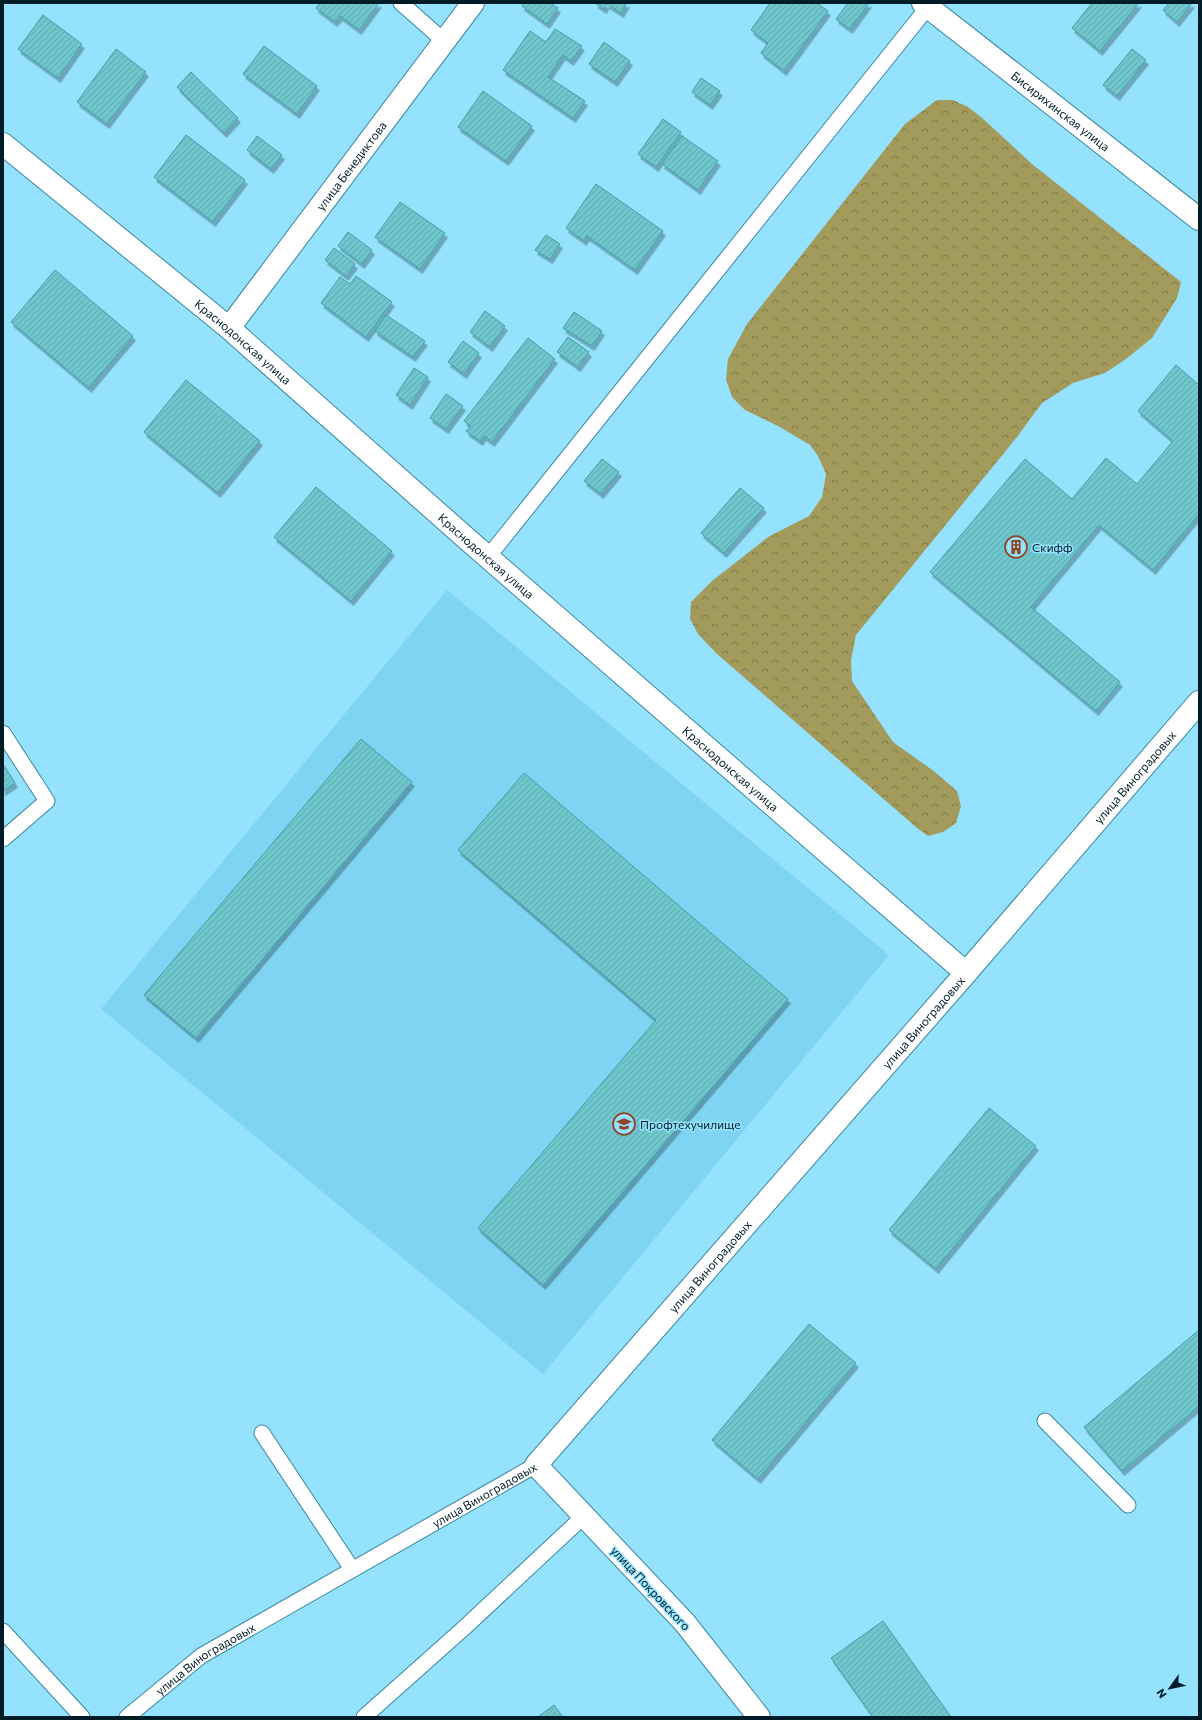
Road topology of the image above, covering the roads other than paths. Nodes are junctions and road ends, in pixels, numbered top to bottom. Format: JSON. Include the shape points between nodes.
{"nodes":[{"id":1,"x":401,"y":3,"type":"edge"},
{"id":2,"x":473,"y":3,"type":"edge"},
{"id":3,"x":925,"y":5,"type":"edge"},
{"id":4,"x":444,"y":41,"type":"junction"},
{"id":5,"x":3,"y":144,"type":"edge"},
{"id":6,"x":1199,"y":219,"type":"edge"},
{"id":7,"x":229,"y":328,"type":"junction"},
{"id":8,"x":488,"y":557,"type":"junction"},
{"id":9,"x":1199,"y":702,"type":"edge"},
{"id":10,"x":3,"y":733,"type":"edge"},
{"id":11,"x":3,"y":839,"type":"edge"},
{"id":12,"x":966,"y":973,"type":"junction"},
{"id":13,"x":1045,"y":1421,"type":"dead end"},
{"id":14,"x":262,"y":1433,"type":"dead end"},
{"id":15,"x":536,"y":1465,"type":"junction"},
{"id":16,"x":1128,"y":1505,"type":"dead end"},
{"id":17,"x":584,"y":1516,"type":"junction"},
{"id":18,"x":352,"y":1569,"type":"junction"},
{"id":19,"x":3,"y":1631,"type":"edge"},
{"id":20,"x":82,"y":1717,"type":"edge"},
{"id":21,"x":127,"y":1717,"type":"edge"},
{"id":22,"x":364,"y":1717,"type":"edge"},
{"id":23,"x":759,"y":1717,"type":"edge"}],
"edges":[{"from":1,"to":4,"type":"lane"},
{"from":2,"to":4,"type":"street","name":"улица Бенедиктова"},
{"from":3,"to":6,"type":"street","name":"Бисирихинская улица"},
{"from":3,"to":8,"type":"lane"},
{"from":4,"to":7,"type":"street","name":"улица Бенедиктова"},
{"from":5,"to":7,"type":"street","name":"Краснодонская улица"},
{"from":7,"to":8,"type":"street","name":"Краснодонская улица"},
{"from":8,"to":12,"type":"street","name":"Краснодонская улица"},
{"from":9,"to":12,"type":"street","name":"улица Виноградовых"},
{"from":10,"to":11,"type":"lane","via":[[47,801]]},
{"from":12,"to":15,"type":"street","name":"улица Виноградовых"},
{"from":13,"to":16,"type":"lane"},
{"from":14,"to":18,"type":"lane"},
{"from":15,"to":17,"type":"street","name":"улица Покровского"},
{"from":15,"to":18,"type":"lane","name":"улица Виноградовых"},
{"from":17,"to":22,"type":"lane"},
{"from":17,"to":23,"type":"street","name":"улица Покровского","via":[[685,1623]]},
{"from":18,"to":21,"type":"lane","name":"улица Виноградовых","via":[[201,1656]]},
{"from":19,"to":20,"type":"lane"}]}
